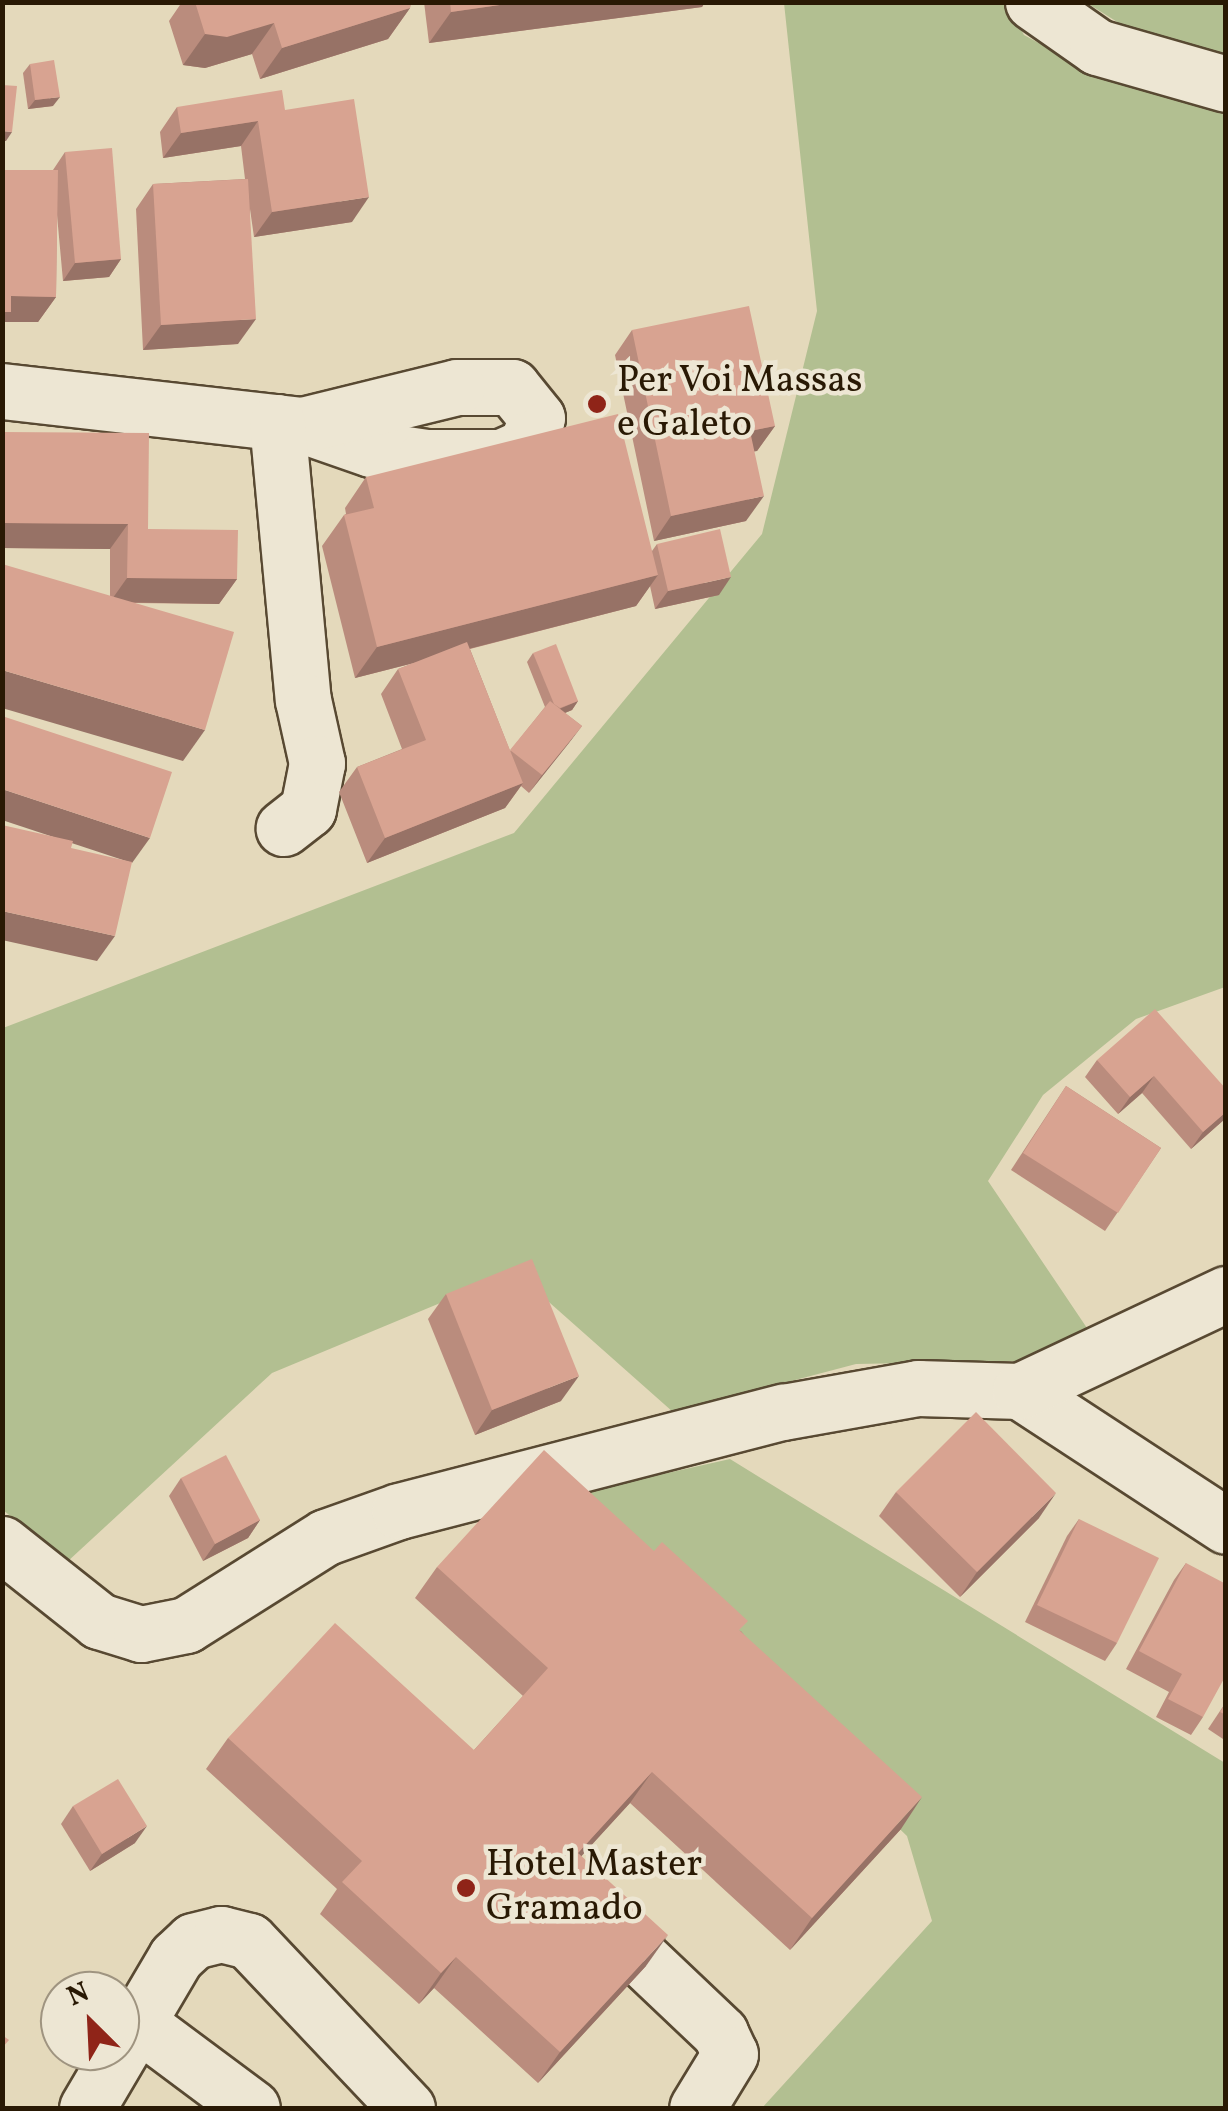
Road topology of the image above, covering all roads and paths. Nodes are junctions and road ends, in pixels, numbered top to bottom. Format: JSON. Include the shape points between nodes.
{"nodes":[{"id":1,"x":1032,"y":2,"type":"edge"},
{"id":2,"x":1226,"y":84,"type":"edge"},
{"id":3,"x":2,"y":391,"type":"edge"},
{"id":4,"x":284,"y":828,"type":"dead end"},
{"id":5,"x":1226,"y":1294,"type":"edge"},
{"id":6,"x":1020,"y":1391,"type":"junction"},
{"id":7,"x":1226,"y":1526,"type":"edge"},
{"id":8,"x":2,"y":1544,"type":"edge"},
{"id":9,"x":621,"y":1938,"type":"edge"},
{"id":10,"x":140,"y":2019,"type":"edge"},
{"id":11,"x":140,"y":2024,"type":"edge"},
{"id":12,"x":109,"y":2071,"type":"edge"},
{"id":13,"x":87,"y":2108,"type":"edge"},
{"id":14,"x":252,"y":2108,"type":"edge"},
{"id":15,"x":407,"y":2108,"type":"edge"},
{"id":16,"x":697,"y":2108,"type":"edge"}],
"edges":[{"from":1,"to":2,"type":"street","via":[[1097,48]]},
{"from":3,"to":4,"type":"street","via":[[290,423],[303,700],[317,763],[308,809]]},
{"from":5,"to":6,"type":"street"},
{"from":6,"to":7,"type":"street"},
{"from":6,"to":8,"type":"street","via":[[918,1388],[783,1412],[400,1511],[326,1538],[186,1625],[140,1634],[100,1621]]},
{"from":9,"to":16,"type":"street","via":[[720,2034],[730,2054]]},
{"from":10,"to":15,"type":"street","via":[[194,1941],[221,1934],[250,1941]]},
{"from":11,"to":14,"type":"street"},
{"from":12,"to":13,"type":"street"}]}
